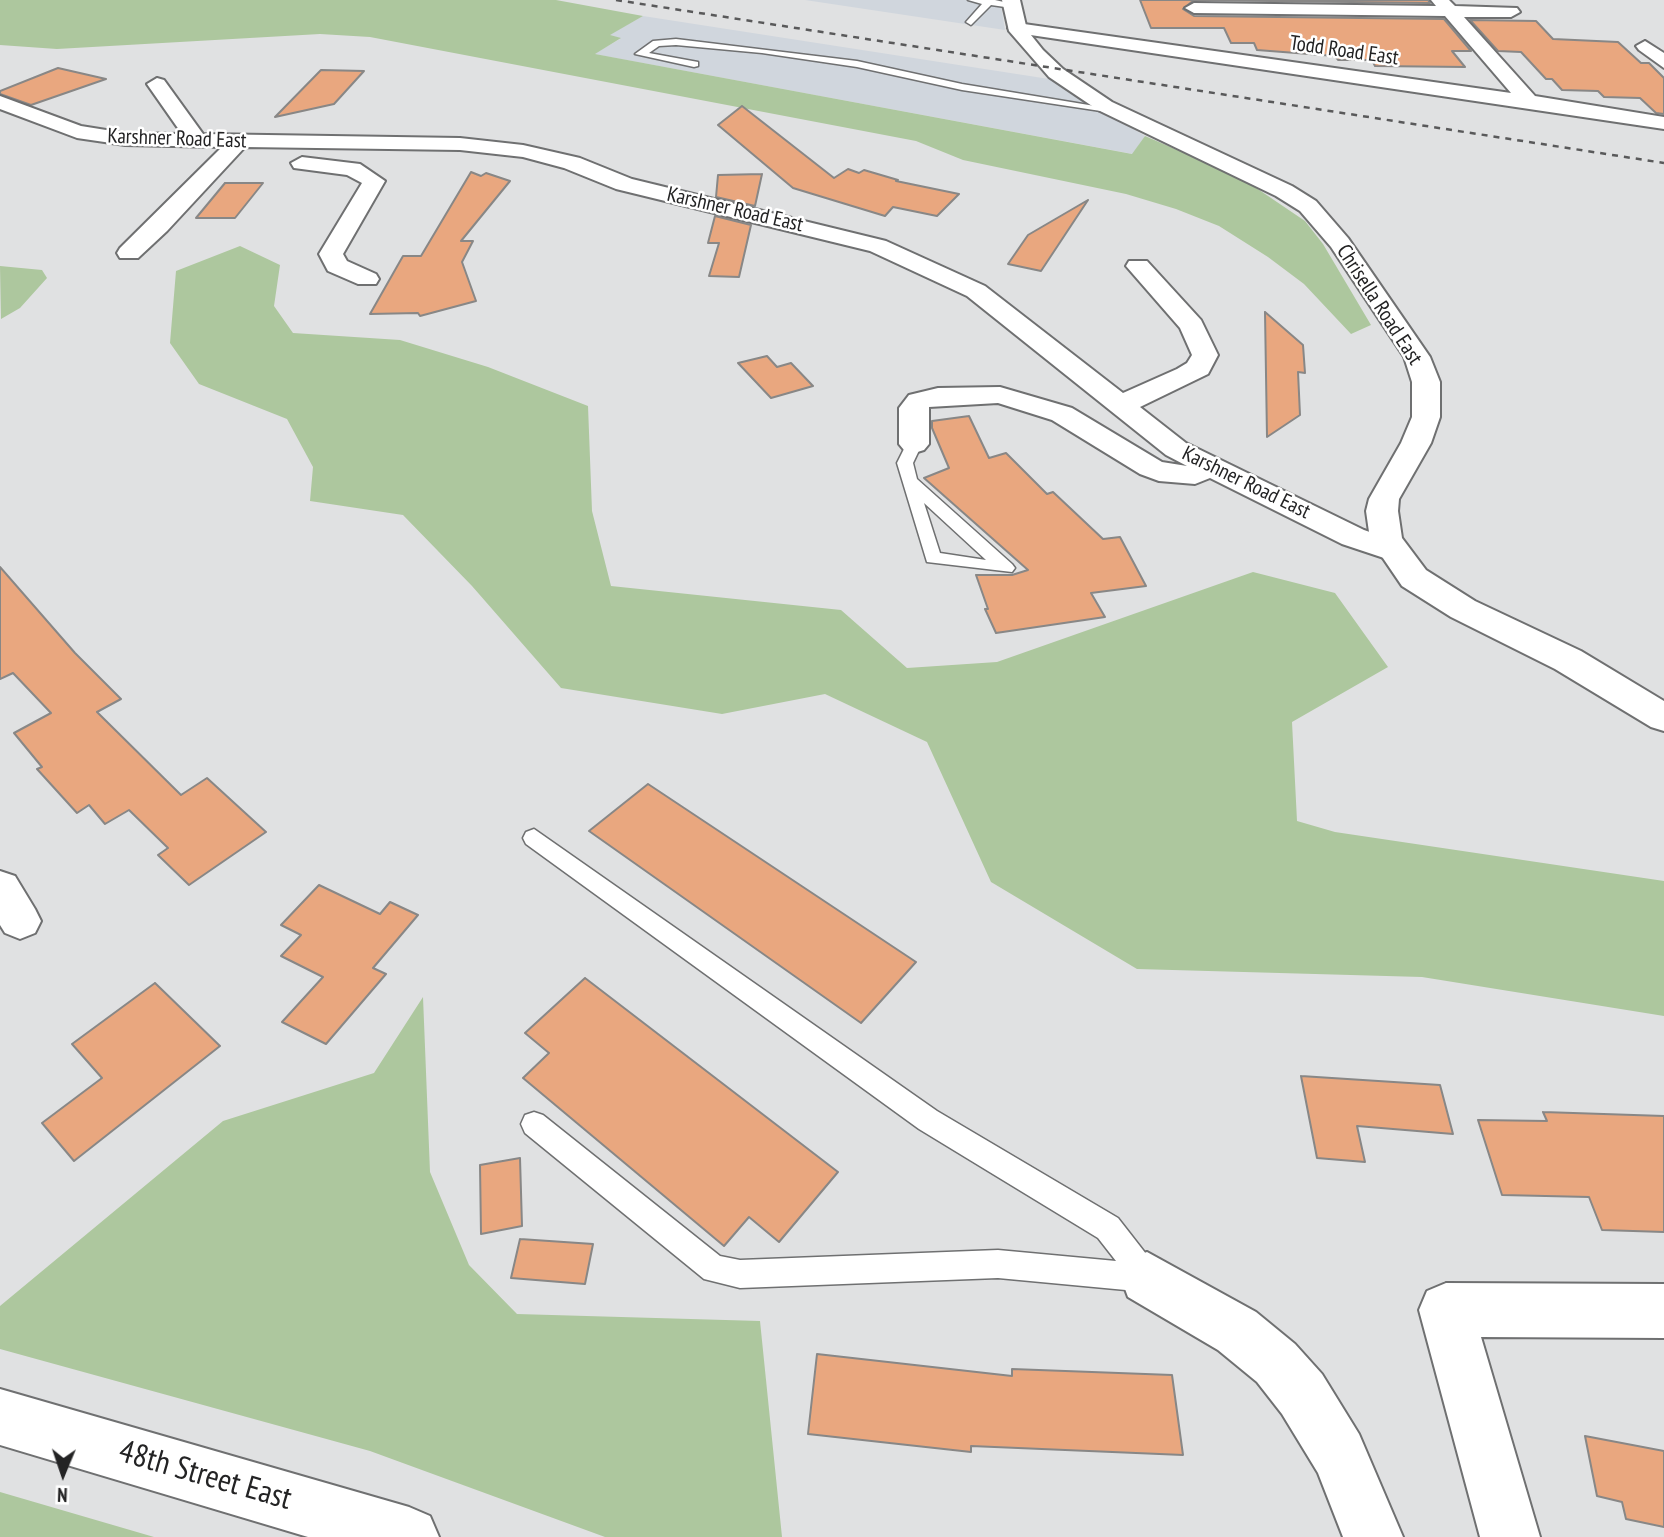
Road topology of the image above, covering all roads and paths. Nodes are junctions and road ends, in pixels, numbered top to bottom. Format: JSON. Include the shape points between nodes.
{"nodes":[{"id":1,"x":973,"y":0,"type":"edge"},
{"id":2,"x":989,"y":2,"type":"junction"},
{"id":3,"x":1011,"y":3,"type":"edge"},
{"id":4,"x":1192,"y":4,"type":"edge"},
{"id":5,"x":1445,"y":6,"type":"edge"},
{"id":6,"x":1511,"y":12,"type":"dead end"},
{"id":7,"x":971,"y":22,"type":"dead end"},
{"id":8,"x":1017,"y":28,"type":"junction"},
{"id":9,"x":1645,"y":46,"type":"dead end"},
{"id":10,"x":1218,"y":56,"type":"junction"},
{"id":11,"x":1664,"y":62,"type":"edge"},
{"id":12,"x":694,"y":64,"type":"dead end"},
{"id":13,"x":157,"y":84,"type":"dead end"},
{"id":14,"x":1529,"y":101,"type":"junction"},
{"id":15,"x":0,"y":102,"type":"edge"},
{"id":16,"x":1114,"y":110,"type":"junction"},
{"id":17,"x":1664,"y":123,"type":"edge"},
{"id":18,"x":198,"y":142,"type":"junction"},
{"id":19,"x":238,"y":142,"type":"junction"},
{"id":20,"x":220,"y":160,"type":"junction"},
{"id":21,"x":130,"y":253,"type":"dead end"},
{"id":22,"x":1138,"y":266,"type":"dead end"},
{"id":23,"x":367,"y":279,"type":"dead end"},
{"id":24,"x":1120,"y":405,"type":"junction"},
{"id":25,"x":914,"y":444,"type":"joint"},
{"id":26,"x":1207,"y":466,"type":"junction"},
{"id":27,"x":909,"y":480,"type":"junction"},
{"id":28,"x":1393,"y":551,"type":"junction"},
{"id":29,"x":1664,"y":718,"type":"edge"},
{"id":30,"x":534,"y":838,"type":"dead end"},
{"id":31,"x":534,"y":1124,"type":"dead end"},
{"id":32,"x":1147,"y":1278,"type":"junction"},
{"id":33,"x":1664,"y":1311,"type":"edge"},
{"id":34,"x":0,"y":1417,"type":"edge"},
{"id":35,"x":409,"y":1537,"type":"edge"},
{"id":36,"x":1373,"y":1537,"type":"edge"},
{"id":37,"x":1510,"y":1537,"type":"edge"}],
"edges":[{"from":1,"to":2,"type":"lane"},
{"from":2,"to":3,"type":"lane"},
{"from":2,"to":7,"type":"lane"},
{"from":3,"to":8,"type":"street"},
{"from":4,"to":5,"type":"street"},
{"from":4,"to":10,"type":"street"},
{"from":5,"to":6,"type":"street"},
{"from":5,"to":14,"type":"street"},
{"from":8,"to":10,"type":"street","name":"Todd Road East"},
{"from":8,"to":16,"type":"street","name":"Chrisella Road East","via":[[1056,73]]},
{"from":9,"to":11,"type":"street"},
{"from":10,"to":14,"type":"street","name":"Todd Road East"},
{"from":12,"to":16,"type":"lane","via":[[640,54],[657,43],[676,42],[762,50],[857,64],[962,88]]},
{"from":13,"to":18,"type":"street"},
{"from":14,"to":17,"type":"street","name":"Todd Road East"},
{"from":15,"to":18,"type":"street","name":"Karshner Road East","via":[[77,132]]},
{"from":16,"to":28,"type":"street","name":"Chrisella Road East","via":[[1308,206],[1340,243],[1417,357],[1428,404],[1416,443],[1384,499],[1382,526]]},
{"from":18,"to":19,"type":"street","name":"Karshner Road East"},
{"from":19,"to":20,"type":"street"},
{"from":19,"to":24,"type":"street","name":"Karshner Road East","via":[[523,150],[624,184],[850,237],[901,255],[976,291]]},
{"from":20,"to":21,"type":"street"},
{"from":20,"to":23,"type":"street","via":[[324,163],[371,178],[374,186],[331,254],[337,266]]},
{"from":22,"to":24,"type":"street","via":[[1192,326],[1205,355],[1187,375]]},
{"from":24,"to":26,"type":"street","name":"Karshner Road East"},
{"from":25,"to":26,"type":"street","via":[[913,408],[919,401],[938,396],[1000,395],[1062,414],[1170,475],[1195,475]]},
{"from":25,"to":27,"type":"lane","via":[[905,463]]},
{"from":26,"to":28,"type":"street","name":"Karshner Road East","via":[[1353,537]]},
{"from":27,"to":27,"type":"lane","via":[[933,558],[1006,568],[967,533]]},
{"from":28,"to":29,"type":"street","name":"Chrisella Road East","via":[[1414,578],[1439,596],[1568,660]]},
{"from":30,"to":32,"type":"lane","via":[[928,1120],[1108,1228]]},
{"from":31,"to":32,"type":"lane","via":[[714,1269],[740,1274],[998,1264]]},
{"from":32,"to":36,"type":"street","via":[[1237,1331],[1276,1363],[1302,1394],[1339,1454]]},
{"from":33,"to":37,"type":"street","via":[[1446,1310]]},
{"from":34,"to":35,"type":"street","name":"48th Street East"}]}
